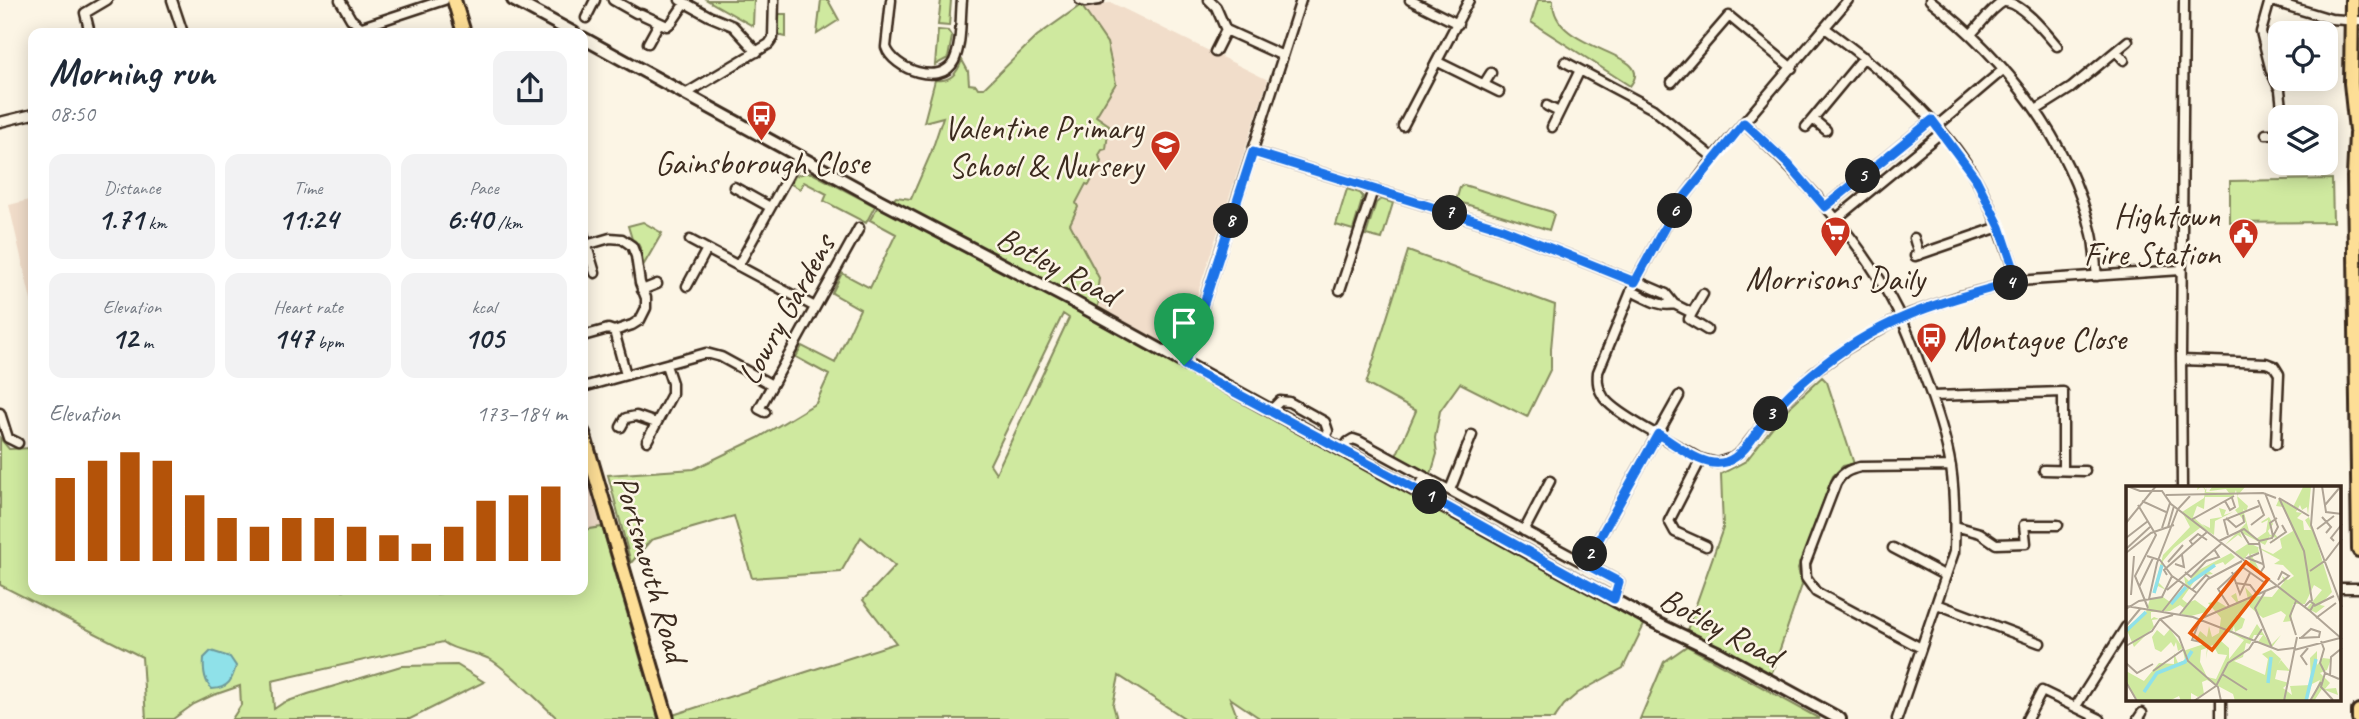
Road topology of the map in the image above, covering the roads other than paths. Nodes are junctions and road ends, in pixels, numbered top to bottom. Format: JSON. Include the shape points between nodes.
{"nodes":[{"id":1,"x":107,"y":0,"type":"edge"},
{"id":2,"x":172,"y":0,"type":"edge"},
{"id":3,"x":340,"y":0,"type":"edge"},
{"id":4,"x":444,"y":0,"type":"edge"},
{"id":5,"x":454,"y":0,"type":"edge"},
{"id":6,"x":513,"y":0,"type":"edge"},
{"id":7,"x":595,"y":0,"type":"edge"},
{"id":8,"x":613,"y":0,"type":"edge"},
{"id":9,"x":774,"y":0,"type":"edge"},
{"id":10,"x":891,"y":0,"type":"edge"},
{"id":11,"x":962,"y":0,"type":"edge"},
{"id":12,"x":1080,"y":0,"type":"edge"},
{"id":13,"x":1099,"y":0,"type":"edge"},
{"id":14,"x":1209,"y":0,"type":"edge"},
{"id":15,"x":1301,"y":0,"type":"edge"},
{"id":16,"x":1410,"y":0,"type":"edge"},
{"id":17,"x":1469,"y":0,"type":"edge"},
{"id":18,"x":1849,"y":0,"type":"edge"},
{"id":19,"x":1930,"y":0,"type":"edge"},
{"id":20,"x":2184,"y":0,"type":"edge"},
{"id":21,"x":2269,"y":0,"type":"edge"},
{"id":22,"x":2351,"y":0,"type":"edge"},
{"id":23,"x":682,"y":1,"type":"edge"},
{"id":24,"x":586,"y":18,"type":"dead end"},
{"id":25,"x":2355,"y":21,"type":"edge"},
{"id":26,"x":659,"y":23,"type":"junction"},
{"id":27,"x":1458,"y":24,"type":"junction"},
{"id":28,"x":89,"y":28,"type":"edge"},
{"id":29,"x":181,"y":28,"type":"edge"},
{"id":30,"x":362,"y":28,"type":"joint"},
{"id":31,"x":462,"y":28,"type":"edge"},
{"id":32,"x":565,"y":28,"type":"edge"},
{"id":33,"x":1825,"y":28,"type":"junction"},
{"id":34,"x":1226,"y":30,"type":"junction"},
{"id":35,"x":1971,"y":34,"type":"junction"},
{"id":36,"x":588,"y":41,"type":"edge"},
{"id":37,"x":2128,"y":41,"type":"dead end"},
{"id":38,"x":648,"y":43,"type":"dead end"},
{"id":39,"x":2057,"y":46,"type":"dead end"},
{"id":40,"x":2116,"y":51,"type":"junction"},
{"id":41,"x":757,"y":52,"type":"junction"},
{"id":42,"x":1214,"y":52,"type":"dead end"},
{"id":43,"x":1283,"y":56,"type":"junction"},
{"id":44,"x":1864,"y":57,"type":"junction"},
{"id":45,"x":2124,"y":60,"type":"dead end"},
{"id":46,"x":1438,"y":62,"type":"junction"},
{"id":47,"x":1565,"y":62,"type":"dead end"},
{"id":48,"x":1792,"y":68,"type":"junction"},
{"id":49,"x":2004,"y":69,"type":"junction"},
{"id":50,"x":1580,"y":70,"type":"junction"},
{"id":51,"x":1491,"y":73,"type":"dead end"},
{"id":52,"x":1672,"y":82,"type":"dead end"},
{"id":53,"x":1484,"y":84,"type":"junction"},
{"id":54,"x":1499,"y":92,"type":"dead end"},
{"id":55,"x":687,"y":93,"type":"junction"},
{"id":56,"x":2282,"y":105,"type":"edge"},
{"id":57,"x":1547,"y":106,"type":"dead end"},
{"id":58,"x":2036,"y":110,"type":"junction"},
{"id":59,"x":1559,"y":112,"type":"junction"},
{"id":60,"x":28,"y":115,"type":"edge"},
{"id":61,"x":1813,"y":119,"type":"junction"},
{"id":62,"x":0,"y":122,"type":"edge"},
{"id":63,"x":1744,"y":123,"type":"junction"},
{"id":64,"x":1403,"y":126,"type":"dead end"},
{"id":65,"x":1937,"y":126,"type":"junction"},
{"id":66,"x":1552,"y":127,"type":"dead end"},
{"id":67,"x":1806,"y":127,"type":"dead end"},
{"id":68,"x":2358,"y":129,"type":"edge"},
{"id":69,"x":1826,"y":130,"type":"dead end"},
{"id":70,"x":1253,"y":152,"type":"junction"},
{"id":71,"x":799,"y":156,"type":"junction"},
{"id":72,"x":1714,"y":158,"type":"junction"},
{"id":73,"x":734,"y":187,"type":"dead end"},
{"id":74,"x":1373,"y":190,"type":"junction"},
{"id":75,"x":771,"y":207,"type":"junction"},
{"id":76,"x":1825,"y":207,"type":"junction"},
{"id":77,"x":1836,"y":219,"type":"junction"},
{"id":78,"x":2000,"y":227,"type":"junction"},
{"id":79,"x":859,"y":228,"type":"dead end"},
{"id":80,"x":1914,"y":238,"type":"dead end"},
{"id":81,"x":690,"y":240,"type":"dead end"},
{"id":82,"x":588,"y":244,"type":"edge"},
{"id":83,"x":707,"y":249,"type":"junction"},
{"id":84,"x":588,"y":251,"type":"edge"},
{"id":85,"x":738,"y":266,"type":"junction"},
{"id":86,"x":2181,"y":270,"type":"junction"},
{"id":87,"x":595,"y":273,"type":"dead end"},
{"id":88,"x":2097,"y":276,"type":"junction"},
{"id":89,"x":1636,"y":281,"type":"junction"},
{"id":90,"x":2018,"y":281,"type":"junction"},
{"id":91,"x":657,"y":284,"type":"dead end"},
{"id":92,"x":687,"y":286,"type":"dead end"},
{"id":93,"x":642,"y":290,"type":"junction"},
{"id":94,"x":1340,"y":290,"type":"dead end"},
{"id":95,"x":1631,"y":291,"type":"junction"},
{"id":96,"x":1703,"y":294,"type":"dead end"},
{"id":97,"x":1675,"y":304,"type":"junction"},
{"id":98,"x":815,"y":307,"type":"junction"},
{"id":99,"x":1692,"y":313,"type":"junction"},
{"id":100,"x":1901,"y":317,"type":"junction"},
{"id":101,"x":1707,"y":330,"type":"dead end"},
{"id":102,"x":614,"y":331,"type":"junction"},
{"id":103,"x":588,"y":335,"type":"edge"},
{"id":104,"x":2181,"y":360,"type":"junction"},
{"id":105,"x":666,"y":365,"type":"junction"},
{"id":106,"x":1184,"y":365,"type":"junction"},
{"id":107,"x":626,"y":375,"type":"junction"},
{"id":108,"x":772,"y":385,"type":"junction"},
{"id":109,"x":588,"y":386,"type":"edge"},
{"id":110,"x":1679,"y":396,"type":"dead end"},
{"id":111,"x":1932,"y":396,"type":"junction"},
{"id":112,"x":765,"y":412,"type":"dead end"},
{"id":113,"x":0,"y":413,"type":"edge"},
{"id":114,"x":656,"y":424,"type":"junction"},
{"id":115,"x":621,"y":427,"type":"dead end"},
{"id":116,"x":1658,"y":434,"type":"junction"},
{"id":117,"x":1472,"y":435,"type":"dead end"},
{"id":118,"x":647,"y":441,"type":"dead end"},
{"id":119,"x":18,"y":443,"type":"dead end"},
{"id":120,"x":2276,"y":444,"type":"dead end"},
{"id":121,"x":1343,"y":449,"type":"junction"},
{"id":122,"x":1701,"y":459,"type":"junction"},
{"id":123,"x":2358,"y":463,"type":"edge"},
{"id":124,"x":1951,"y":466,"type":"junction"},
{"id":125,"x":588,"y":469,"type":"edge"},
{"id":126,"x":2044,"y":470,"type":"dead end"},
{"id":127,"x":2063,"y":470,"type":"junction"},
{"id":128,"x":2085,"y":471,"type":"dead end"},
{"id":129,"x":1425,"y":477,"type":"junction"},
{"id":130,"x":1550,"y":481,"type":"dead end"},
{"id":131,"x":2182,"y":486,"type":"edge"},
{"id":132,"x":1417,"y":490,"type":"junction"},
{"id":133,"x":1450,"y":490,"type":"junction"},
{"id":134,"x":2058,"y":525,"type":"dead end"},
{"id":135,"x":1955,"y":526,"type":"junction"},
{"id":136,"x":1524,"y":531,"type":"junction"},
{"id":137,"x":1706,"y":546,"type":"dead end"},
{"id":138,"x":1556,"y":548,"type":"junction"},
{"id":139,"x":1893,"y":548,"type":"dead end"},
{"id":140,"x":2359,"y":550,"type":"edge"},
{"id":141,"x":1548,"y":563,"type":"junction"},
{"id":142,"x":1585,"y":564,"type":"junction"},
{"id":143,"x":1945,"y":576,"type":"junction"},
{"id":144,"x":1614,"y":599,"type":"junction"},
{"id":145,"x":1937,"y":604,"type":"junction"},
{"id":146,"x":2126,"y":627,"type":"dead end"},
{"id":147,"x":2040,"y":643,"type":"dead end"},
{"id":148,"x":1921,"y":648,"type":"junction"},
{"id":149,"x":2076,"y":706,"type":"junction"},
{"id":150,"x":2359,"y":711,"type":"edge"},
{"id":151,"x":667,"y":719,"type":"edge"},
{"id":152,"x":1840,"y":719,"type":"edge"},
{"id":153,"x":1897,"y":719,"type":"edge"},
{"id":154,"x":2028,"y":719,"type":"edge"},
{"id":155,"x":2100,"y":719,"type":"edge"},
{"id":156,"x":2359,"y":719,"type":"edge"}],
"edges":[{"from":1,"to":28,"type":"street","via":[[85,13]]},
{"from":2,"to":29,"type":"street"},
{"from":3,"to":30,"type":"street"},
{"from":4,"to":30,"type":"street"},
{"from":5,"to":31,"type":"main road"},
{"from":6,"to":32,"type":"main road"},
{"from":7,"to":24,"type":"street"},
{"from":8,"to":26,"type":"street"},
{"from":9,"to":41,"type":"street","via":[[773,38]]},
{"from":10,"to":11,"type":"street","via":[[888,53],[908,68],[934,73],[954,62]]},
{"from":12,"to":13,"type":"street"},
{"from":14,"to":34,"type":"street"},
{"from":15,"to":43,"type":"street"},
{"from":16,"to":27,"type":"street"},
{"from":17,"to":27,"type":"street"},
{"from":18,"to":33,"type":"street"},
{"from":19,"to":35,"type":"street"},
{"from":20,"to":86,"type":"street"},
{"from":21,"to":25,"type":"street","via":[[2331,19]]},
{"from":21,"to":56,"type":"street","via":[[2261,32]]},
{"from":22,"to":25,"type":"main road"},
{"from":23,"to":26,"type":"street","via":[[670,25]]},
{"from":23,"to":41,"type":"street","via":[[733,26]]},
{"from":25,"to":68,"type":"main road","via":[[2352,97]]},
{"from":26,"to":38,"type":"street"},
{"from":27,"to":46,"type":"street"},
{"from":33,"to":44,"type":"street"},
{"from":33,"to":48,"type":"street"},
{"from":34,"to":42,"type":"street"},
{"from":34,"to":43,"type":"street"},
{"from":35,"to":39,"type":"street","via":[[2004,1],[2013,0]]},
{"from":35,"to":49,"type":"street"},
{"from":36,"to":55,"type":"main road","name":"Botley Road"},
{"from":37,"to":40,"type":"street"},
{"from":40,"to":45,"type":"street"},
{"from":40,"to":58,"type":"street"},
{"from":41,"to":55,"type":"street"},
{"from":43,"to":70,"type":"street"},
{"from":44,"to":61,"type":"street"},
{"from":44,"to":65,"type":"street"},
{"from":46,"to":53,"type":"street"},
{"from":46,"to":64,"type":"street"},
{"from":47,"to":50,"type":"street"},
{"from":48,"to":52,"type":"street","via":[[1729,16]]},
{"from":48,"to":63,"type":"street"},
{"from":49,"to":58,"type":"street"},
{"from":49,"to":65,"type":"street"},
{"from":50,"to":59,"type":"street"},
{"from":50,"to":72,"type":"street","via":[[1653,109]]},
{"from":51,"to":53,"type":"street"},
{"from":53,"to":54,"type":"street"},
{"from":55,"to":71,"type":"main road","name":"Botley Road"},
{"from":57,"to":59,"type":"street"},
{"from":58,"to":88,"type":"street","via":[[2075,184],[2092,235]]},
{"from":59,"to":66,"type":"street"},
{"from":60,"to":62,"type":"street"},
{"from":61,"to":67,"type":"street"},
{"from":61,"to":69,"type":"street"},
{"from":63,"to":72,"type":"street"},
{"from":63,"to":76,"type":"street"},
{"from":65,"to":76,"type":"street"},
{"from":65,"to":77,"type":"street"},
{"from":65,"to":78,"type":"street","via":[[1976,179]]},
{"from":68,"to":123,"type":"main road","via":[[2354,177]]},
{"from":70,"to":74,"type":"street"},
{"from":70,"to":106,"type":"street"},
{"from":71,"to":75,"type":"street"},
{"from":71,"to":106,"type":"main road","name":"Botley Road"},
{"from":72,"to":89,"type":"street","via":[[1667,223]]},
{"from":73,"to":75,"type":"street"},
{"from":74,"to":89,"type":"street","via":[[1500,228]]},
{"from":74,"to":94,"type":"street"},
{"from":75,"to":85,"type":"street"},
{"from":76,"to":77,"type":"street"},
{"from":77,"to":100,"type":"street"},
{"from":78,"to":80,"type":"street","via":[[1917,255]]},
{"from":78,"to":90,"type":"street"},
{"from":79,"to":98,"type":"street","name":"Lowry Gardens"},
{"from":81,"to":83,"type":"street"},
{"from":82,"to":93,"type":"street","via":[[610,238],[632,246]]},
{"from":83,"to":85,"type":"street"},
{"from":83,"to":92,"type":"street"},
{"from":84,"to":87,"type":"street"},
{"from":85,"to":98,"type":"street"},
{"from":86,"to":88,"type":"street"},
{"from":86,"to":104,"type":"street"},
{"from":88,"to":90,"type":"street"},
{"from":89,"to":95,"type":"street"},
{"from":89,"to":97,"type":"street","via":[[1666,294]]},
{"from":90,"to":100,"type":"street"},
{"from":91,"to":93,"type":"street"},
{"from":93,"to":102,"type":"street","via":[[644,315]]},
{"from":95,"to":97,"type":"street","via":[[1662,304]]},
{"from":95,"to":116,"type":"street","via":[[1597,382],[1612,406]]},
{"from":96,"to":99,"type":"street"},
{"from":97,"to":99,"type":"street"},
{"from":98,"to":108,"type":"street","name":"Lowry Gardens"},
{"from":99,"to":101,"type":"street","via":[[1689,319]]},
{"from":100,"to":111,"type":"street"},
{"from":100,"to":122,"type":"street","via":[[1814,372],[1733,458],[1717,463]]},
{"from":102,"to":103,"type":"street"},
{"from":102,"to":107,"type":"street"},
{"from":104,"to":120,"type":"street","via":[[2266,363],[2276,368]]},
{"from":104,"to":131,"type":"street"},
{"from":105,"to":107,"type":"street"},
{"from":105,"to":108,"type":"street","via":[[706,354],[721,357]]},
{"from":105,"to":114,"type":"street","via":[[672,394]]},
{"from":106,"to":121,"type":"main road","name":"Botley Road"},
{"from":107,"to":109,"type":"street"},
{"from":108,"to":112,"type":"street","name":"Lowry Gardens","via":[[759,409]]},
{"from":110,"to":116,"type":"street"},
{"from":111,"to":124,"type":"street"},
{"from":111,"to":127,"type":"street","via":[[2063,392]]},
{"from":113,"to":119,"type":"street","via":[[8,438]]},
{"from":114,"to":115,"type":"street","via":[[636,416],[626,418]]},
{"from":114,"to":118,"type":"street"},
{"from":116,"to":122,"type":"street"},
{"from":116,"to":142,"type":"street"},
{"from":117,"to":133,"type":"street"},
{"from":121,"to":129,"type":"street","via":[[1353,439],[1359,441]]},
{"from":121,"to":132,"type":"main road","name":"Botley Road"},
{"from":122,"to":137,"type":"street","via":[[1669,521],[1675,532]]},
{"from":123,"to":140,"type":"main road"},
{"from":124,"to":135,"type":"street"},
{"from":124,"to":148,"type":"street","via":[[1860,467],[1840,475],[1805,564],[1805,578],[1816,592]]},
{"from":125,"to":151,"type":"main road","name":"Portsmouth Road"},
{"from":126,"to":127,"type":"street"},
{"from":127,"to":128,"type":"street"},
{"from":129,"to":132,"type":"street"},
{"from":129,"to":133,"type":"street"},
{"from":130,"to":136,"type":"street"},
{"from":132,"to":141,"type":"main road","name":"Botley Road"},
{"from":133,"to":136,"type":"street"},
{"from":134,"to":135,"type":"street","via":[[2024,526],[2025,543],[1996,544],[1980,533]]},
{"from":135,"to":143,"type":"street","via":[[1954,552]]},
{"from":136,"to":138,"type":"street"},
{"from":138,"to":141,"type":"street"},
{"from":138,"to":142,"type":"street"},
{"from":139,"to":143,"type":"street"},
{"from":141,"to":144,"type":"main road","name":"Botley Road"},
{"from":142,"to":144,"type":"street","via":[[1619,582]]},
{"from":143,"to":145,"type":"street"},
{"from":144,"to":152,"type":"main road","name":"Botley Road"},
{"from":145,"to":147,"type":"street"},
{"from":145,"to":148,"type":"street"},
{"from":146,"to":149,"type":"street"},
{"from":148,"to":153,"type":"street"},
{"from":149,"to":154,"type":"street","via":[[2042,691]]},
{"from":149,"to":155,"type":"street"},
{"from":150,"to":156,"type":"main road"}]}
